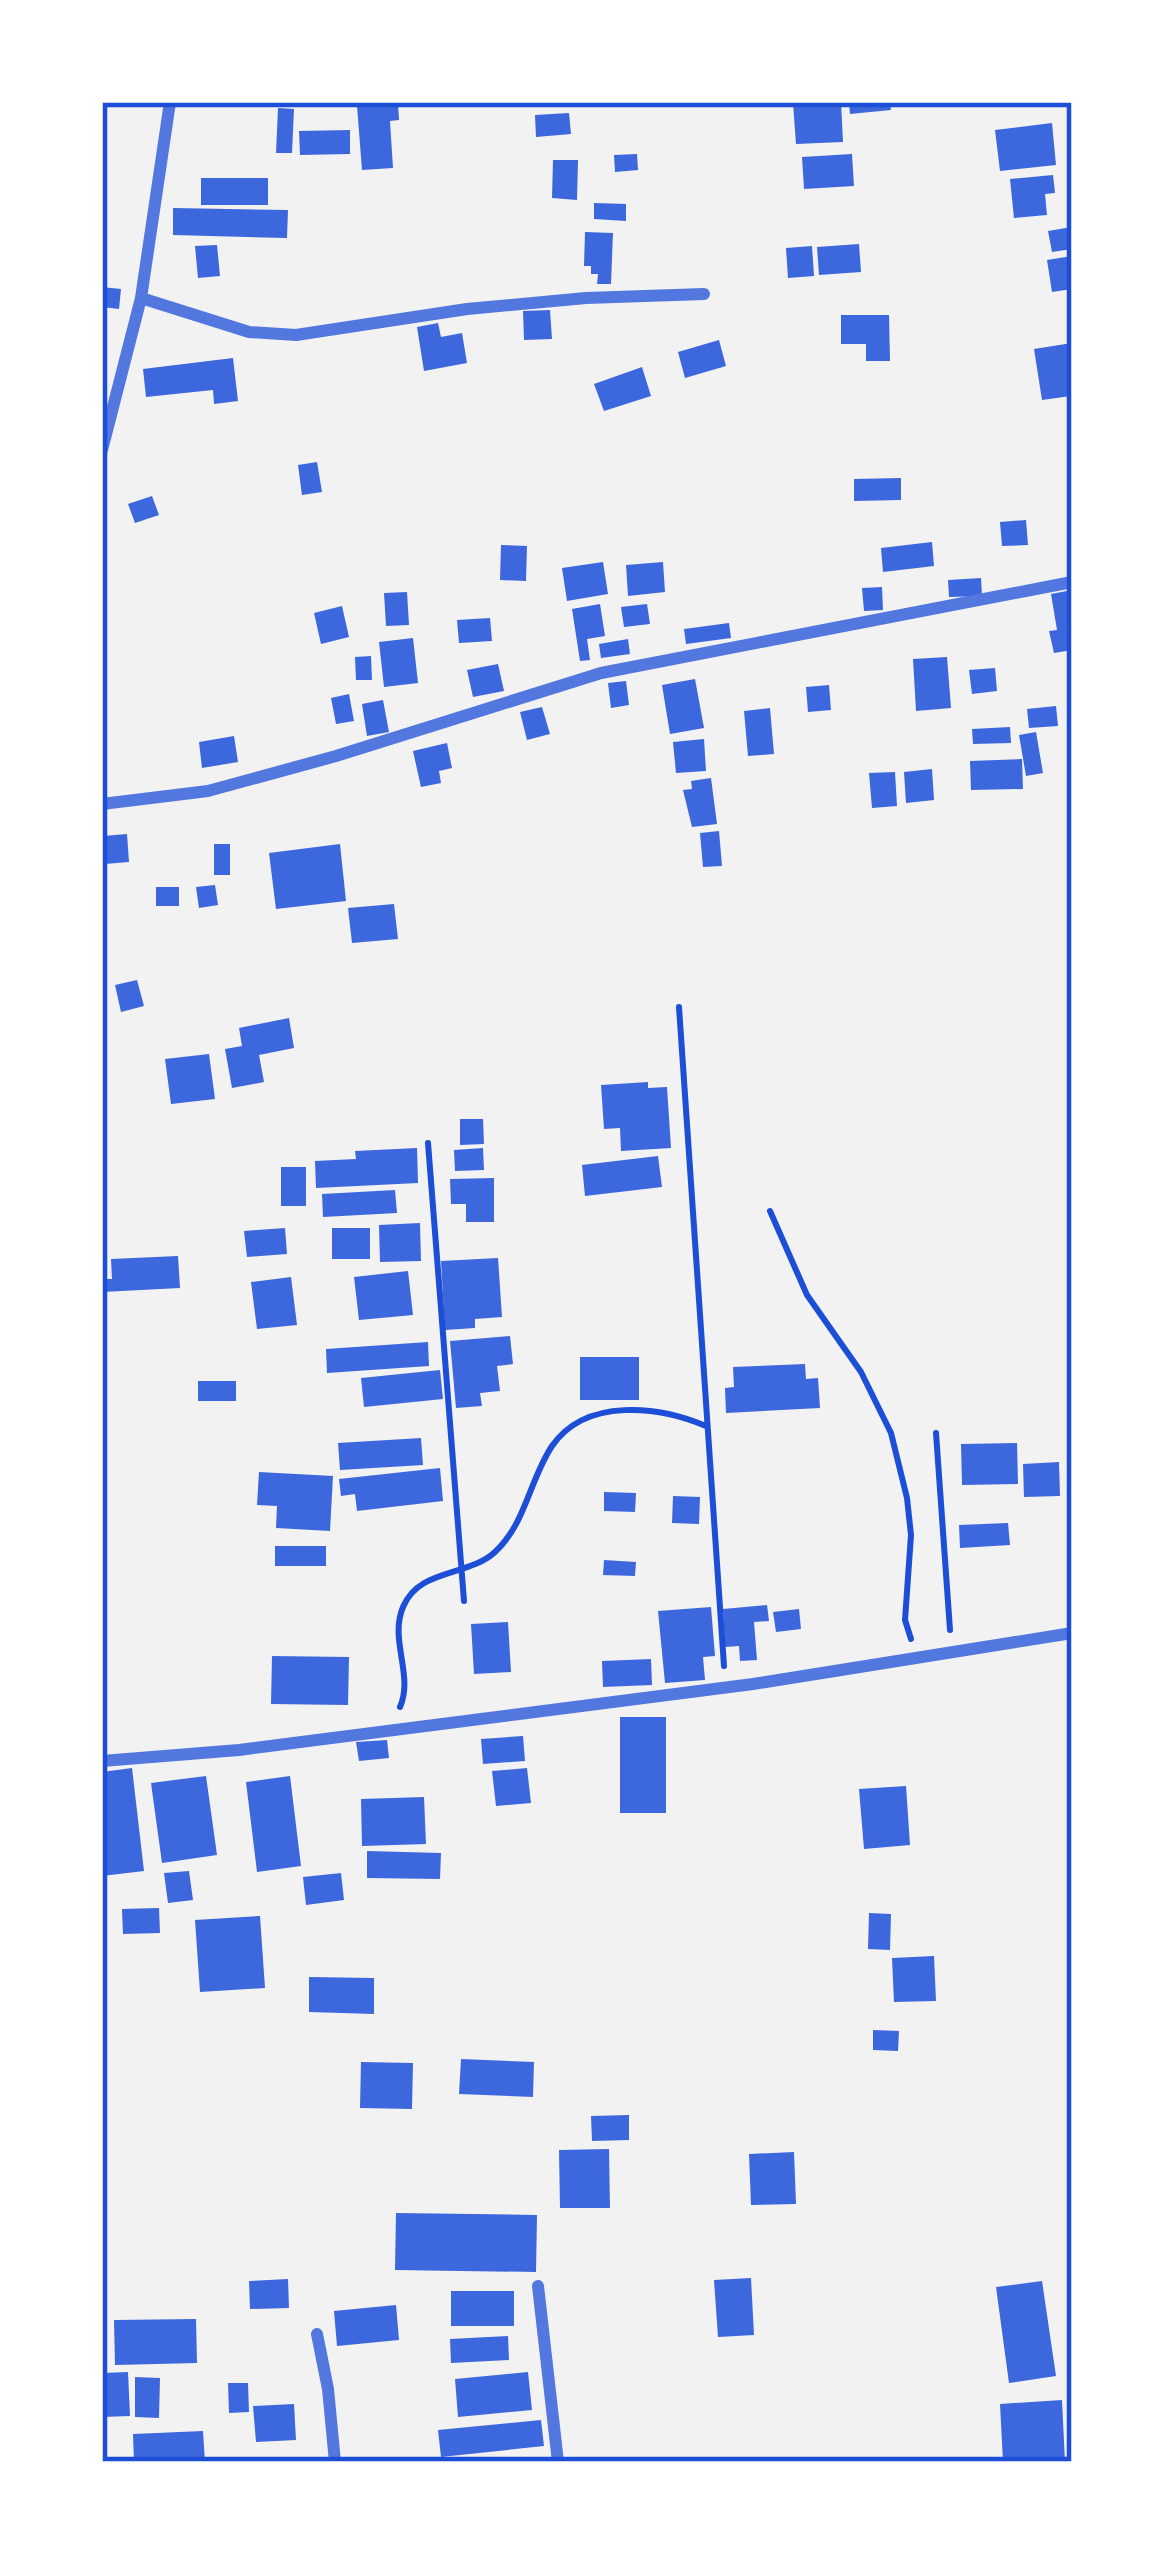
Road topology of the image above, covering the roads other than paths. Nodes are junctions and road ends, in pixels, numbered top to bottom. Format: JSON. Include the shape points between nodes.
{"nodes":[{"id":1,"x":170,"y":102,"type":"edge"},
{"id":2,"x":704,"y":294,"type":"dead end"},
{"id":3,"x":141,"y":298,"type":"junction"},
{"id":4,"x":105,"y":428,"type":"edge"},
{"id":5,"x":102,"y":450,"type":"edge"},
{"id":6,"x":1072,"y":582,"type":"edge"},
{"id":7,"x":102,"y":804,"type":"edge"},
{"id":8,"x":1072,"y":1633,"type":"edge"},
{"id":9,"x":102,"y":1761,"type":"edge"},
{"id":10,"x":538,"y":2286,"type":"dead end"},
{"id":11,"x":317,"y":2334,"type":"dead end"},
{"id":12,"x":334,"y":2462,"type":"edge"},
{"id":13,"x":559,"y":2462,"type":"edge"}],
"edges":[{"from":1,"to":3,"type":"street"},
{"from":2,"to":3,"type":"street","via":[[467,309],[296,335],[249,332]]},
{"from":3,"to":4,"type":"street"},
{"from":4,"to":5,"type":"street"},
{"from":6,"to":7,"type":"street","via":[[601,673],[208,791]]},
{"from":8,"to":9,"type":"street","via":[[725,1687]]},
{"from":10,"to":13,"type":"street"},
{"from":11,"to":12,"type":"street"}]}
